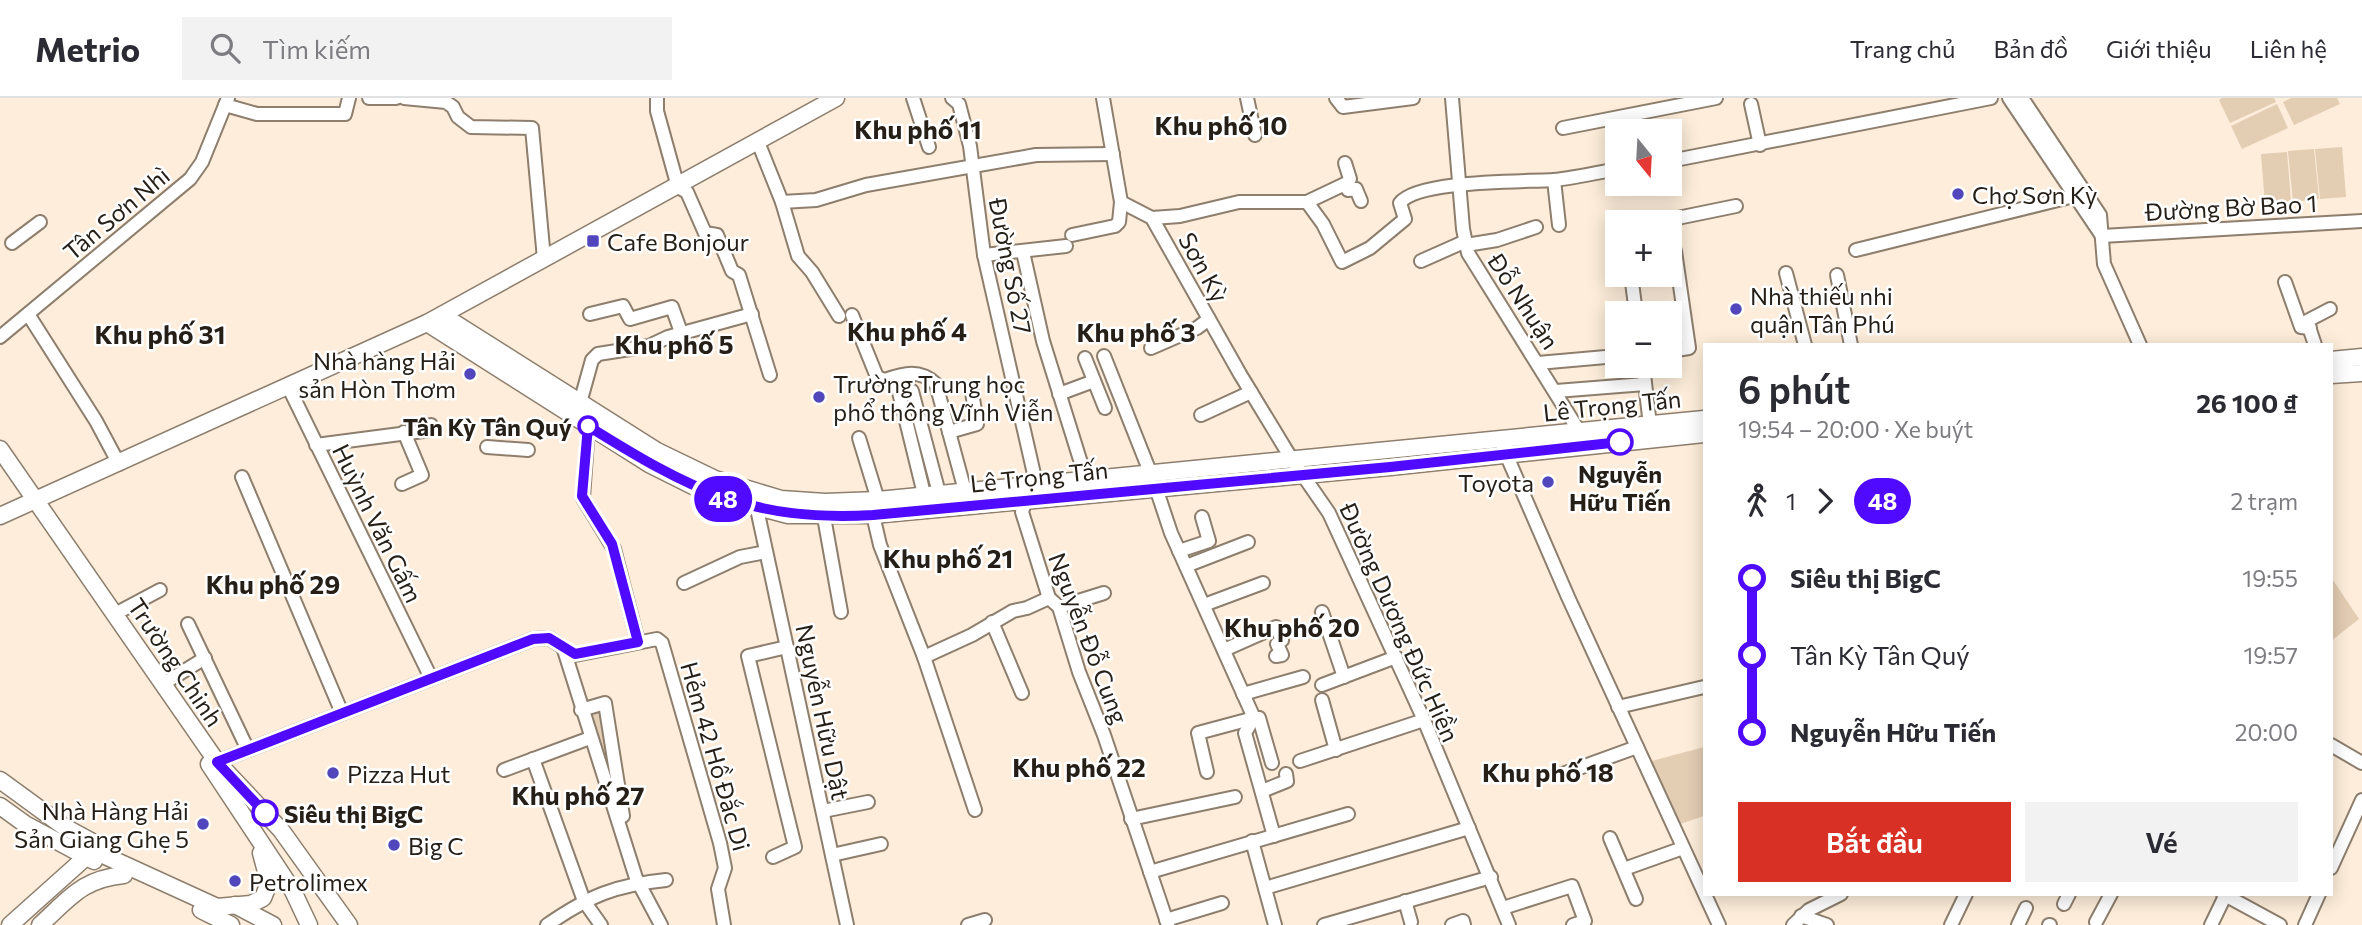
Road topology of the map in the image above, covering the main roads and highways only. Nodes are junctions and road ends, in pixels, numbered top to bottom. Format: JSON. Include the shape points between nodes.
{"nodes":[{"id":1,"x":836,"y":98,"type":"edge"},
{"id":2,"x":442,"y":315,"type":"junction"},
{"id":3,"x":427,"y":323,"type":"junction"},
{"id":4,"x":2362,"y":357,"type":"edge"},
{"id":5,"x":2333,"y":360,"type":"edge"},
{"id":6,"x":2362,"y":373,"type":"edge"},
{"id":7,"x":2333,"y":375,"type":"edge"},
{"id":8,"x":1703,"y":419,"type":"edge"},
{"id":9,"x":1703,"y":433,"type":"edge"},
{"id":10,"x":1503,"y":446,"type":"junction"},
{"id":11,"x":0,"y":449,"type":"edge"},
{"id":12,"x":0,"y":466,"type":"edge"},
{"id":13,"x":1153,"y":480,"type":"junction"},
{"id":14,"x":1028,"y":493,"type":"junction"},
{"id":15,"x":32,"y":501,"type":"junction"},
{"id":16,"x":875,"y":507,"type":"junction"},
{"id":17,"x":0,"y":516,"type":"edge"},
{"id":18,"x":0,"y":780,"type":"edge"},
{"id":19,"x":0,"y":794,"type":"edge"},
{"id":20,"x":0,"y":806,"type":"edge"},
{"id":21,"x":30,"y":815,"type":"junction"},
{"id":22,"x":63,"y":826,"type":"junction"},
{"id":23,"x":281,"y":830,"type":"junction"},
{"id":24,"x":43,"y":834,"type":"junction"},
{"id":25,"x":259,"y":844,"type":"junction"},
{"id":26,"x":69,"y":848,"type":"junction"},
{"id":27,"x":86,"y":857,"type":"junction"},
{"id":28,"x":70,"y":872,"type":"junction"},
{"id":29,"x":124,"y":875,"type":"junction"},
{"id":30,"x":233,"y":905,"type":"junction"},
{"id":31,"x":10,"y":925,"type":"edge"},
{"id":32,"x":40,"y":925,"type":"edge"},
{"id":33,"x":231,"y":925,"type":"edge"},
{"id":34,"x":273,"y":925,"type":"edge"},
{"id":35,"x":309,"y":925,"type":"edge"},
{"id":36,"x":349,"y":925,"type":"edge"}],
"edges":[{"from":1,"to":2,"type":"main road"},
{"from":2,"to":3,"type":"main road"},
{"from":2,"to":16,"type":"main road","name":"Lê Trọng Tấn","via":[[676,461],[736,487],[802,501]]},
{"from":3,"to":15,"type":"main road"},
{"from":3,"to":16,"type":"main road","name":"Lê Trọng Tấn","via":[[677,480],[711,495],[757,509],[824,517]]},
{"from":4,"to":5,"type":"main road"},
{"from":6,"to":7,"type":"main road"},
{"from":8,"to":10,"type":"main road","name":"Lê Trọng Tấn","via":[[1579,431]]},
{"from":9,"to":10,"type":"main road","name":"Lê Trọng Tấn"},
{"from":10,"to":13,"type":"main road","name":"Lê Trọng Tấn","via":[[1291,458]]},
{"from":10,"to":13,"type":"main road","name":"Lê Trọng Tấn","via":[[1390,467]]},
{"from":11,"to":15,"type":"main road","name":"Trường Chinh"},
{"from":12,"to":15,"type":"main road","name":"Trường Chinh"},
{"from":13,"to":14,"type":"main road","name":"Lê Trọng Tấn"},
{"from":13,"to":14,"type":"main road","name":"Lê Trọng Tấn","via":[[1086,479]]},
{"from":14,"to":16,"type":"main road","name":"Lê Trọng Tấn"},
{"from":14,"to":16,"type":"main road","name":"Lê Trọng Tấn","via":[[932,494]]},
{"from":15,"to":17,"type":"main road"},
{"from":15,"to":23,"type":"main road","name":"Trường Chinh","via":[[217,762]]},
{"from":15,"to":25,"type":"main road","name":"Trường Chinh"},
{"from":18,"to":22,"type":"main road"},
{"from":19,"to":21,"type":"main road"},
{"from":20,"to":24,"type":"main road"},
{"from":21,"to":22,"type":"main road"},
{"from":21,"to":24,"type":"main road"},
{"from":22,"to":30,"type":"main road"},
{"from":23,"to":25,"type":"main road","via":[[273,841]]},
{"from":23,"to":36,"type":"main road","name":"Trường Chinh"},
{"from":24,"to":26,"type":"main road"},
{"from":25,"to":30,"type":"main road","via":[[268,877],[266,894],[251,904]]},
{"from":25,"to":35,"type":"main road","name":"Trường Chinh","via":[[293,891]]},
{"from":26,"to":27,"type":"main road"},
{"from":26,"to":28,"type":"main road"},
{"from":27,"to":28,"type":"main road"},
{"from":27,"to":29,"type":"main road"},
{"from":27,"to":30,"type":"main road","via":[[101,854],[217,907]]},
{"from":28,"to":31,"type":"main road"},
{"from":29,"to":32,"type":"main road","via":[[86,883]]},
{"from":29,"to":33,"type":"main road"},
{"from":30,"to":34,"type":"main road"}]}
